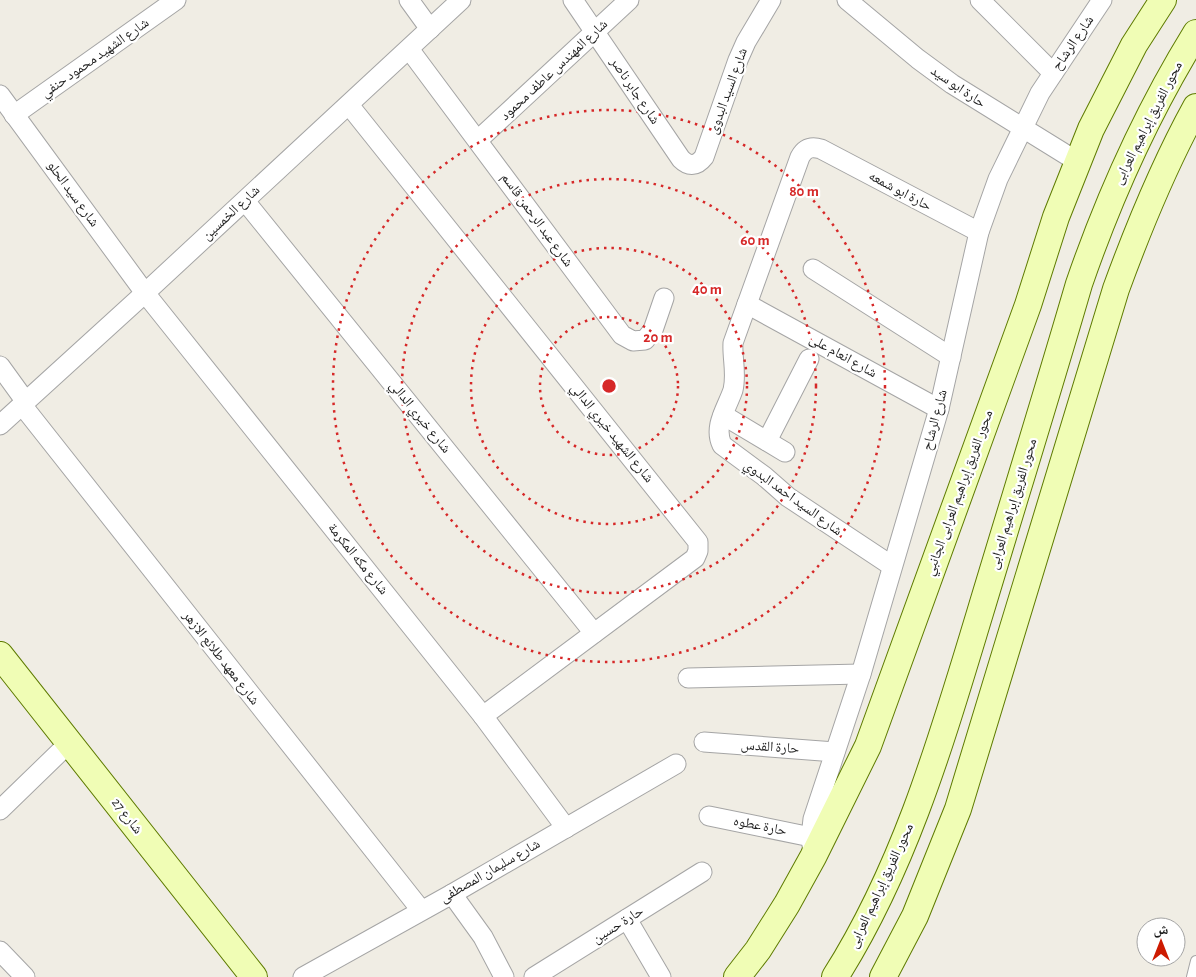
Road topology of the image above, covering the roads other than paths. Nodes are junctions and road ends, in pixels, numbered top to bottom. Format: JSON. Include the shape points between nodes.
{"nodes":[{"id":1,"x":176,"y":0,"type":"edge"},
{"id":2,"x":409,"y":0,"type":"edge"},
{"id":3,"x":461,"y":0,"type":"edge"},
{"id":4,"x":573,"y":0,"type":"edge"},
{"id":5,"x":629,"y":0,"type":"edge"},
{"id":6,"x":770,"y":0,"type":"edge"},
{"id":7,"x":846,"y":0,"type":"edge"},
{"id":8,"x":980,"y":0,"type":"edge"},
{"id":9,"x":1102,"y":0,"type":"edge"},
{"id":10,"x":1163,"y":0,"type":"edge"},
{"id":11,"x":430,"y":29,"type":"junction"},
{"id":12,"x":596,"y":33,"type":"junction"},
{"id":13,"x":1196,"y":33,"type":"edge"},
{"id":14,"x":409,"y":49,"type":"junction"},
{"id":15,"x":1053,"y":73,"type":"junction"},
{"id":16,"x":0,"y":95,"type":"edge"},
{"id":17,"x":349,"y":105,"type":"junction"},
{"id":18,"x":1196,"y":106,"type":"edge"},
{"id":19,"x":14,"y":115,"type":"junction"},
{"id":20,"x":1022,"y":127,"type":"junction"},
{"id":21,"x":478,"y":140,"type":"junction"},
{"id":22,"x":822,"y":149,"type":"joint"},
{"id":23,"x":704,"y":157,"type":"joint"},
{"id":24,"x":1078,"y":162,"type":"junction"},
{"id":25,"x":245,"y":200,"type":"junction"},
{"id":26,"x":979,"y":232,"type":"junction"},
{"id":27,"x":813,"y":268,"type":"dead end"},
{"id":28,"x":146,"y":293,"type":"junction"},
{"id":29,"x":664,"y":298,"type":"dead end"},
{"id":30,"x":747,"y":304,"type":"junction"},
{"id":31,"x":951,"y":358,"type":"junction"},
{"id":32,"x":808,"y":359,"type":"dead end"},
{"id":33,"x":0,"y":366,"type":"edge"},
{"id":34,"x":24,"y":403,"type":"junction"},
{"id":35,"x":939,"y":409,"type":"junction"},
{"id":36,"x":723,"y":415,"type":"junction"},
{"id":37,"x":0,"y":425,"type":"edge"},
{"id":38,"x":767,"y":441,"type":"junction"},
{"id":39,"x":785,"y":452,"type":"dead end"},
{"id":40,"x":892,"y":566,"type":"junction"},
{"id":41,"x":594,"y":633,"type":"junction"},
{"id":42,"x":0,"y":655,"type":"edge"},
{"id":43,"x":861,"y":674,"type":"junction"},
{"id":44,"x":688,"y":678,"type":"dead end"},
{"id":45,"x":483,"y":716,"type":"junction"},
{"id":46,"x":704,"y":742,"type":"dead end"},
{"id":47,"x":69,"y":744,"type":"junction"},
{"id":48,"x":835,"y":752,"type":"junction"},
{"id":49,"x":676,"y":764,"type":"dead end"},
{"id":50,"x":0,"y":810,"type":"edge"},
{"id":51,"x":709,"y":816,"type":"dead end"},
{"id":52,"x":566,"y":828,"type":"junction"},
{"id":53,"x":812,"y":847,"type":"junction"},
{"id":54,"x":702,"y":872,"type":"dead end"},
{"id":55,"x":452,"y":894,"type":"junction"},
{"id":56,"x":421,"y":910,"type":"junction"},
{"id":57,"x":627,"y":919,"type":"junction"},
{"id":58,"x":0,"y":951,"type":"edge"},
{"id":59,"x":1196,"y":961,"type":"edge"},
{"id":60,"x":25,"y":977,"type":"edge"},
{"id":61,"x":254,"y":977,"type":"edge"},
{"id":62,"x":303,"y":977,"type":"edge"},
{"id":63,"x":504,"y":977,"type":"edge"},
{"id":64,"x":534,"y":977,"type":"edge"},
{"id":65,"x":661,"y":977,"type":"edge"},
{"id":66,"x":737,"y":977,"type":"edge"},
{"id":67,"x":835,"y":977,"type":"edge"},
{"id":68,"x":883,"y":977,"type":"edge"},
{"id":69,"x":1192,"y":977,"type":"edge"}],
"edges":[{"from":1,"to":19,"type":"street","name":"شارع الشهيد محمود حنفي"},
{"from":2,"to":11,"type":"street"},
{"from":3,"to":11,"type":"street","name":"شارع الخمسين"},
{"from":4,"to":12,"type":"street","name":"شارع جابر ناصر"},
{"from":5,"to":12,"type":"street","name":"شارع المهندس عاطف محمود"},
{"from":6,"to":23,"type":"street","name":"شارع السيد البدوى","via":[[738,60]]},
{"from":7,"to":20,"type":"street","name":"حارة ابو سيد","via":[[952,84]]},
{"from":8,"to":15,"type":"street"},
{"from":9,"to":15,"type":"street","name":"شارع الرشاح"},
{"from":10,"to":24,"type":"main road","name":"محور الفريق إبراهيم العرابى الجانبي","via":[[1134,45],[1091,129]]},
{"from":11,"to":14,"type":"street","name":"شارع الخمسين"},
{"from":12,"to":21,"type":"street","name":"شارع المهندس عاطف محمود"},
{"from":12,"to":23,"type":"street","name":"شارع جابر ناصر","via":[[681,159],[693,165]]},
{"from":13,"to":67,"type":"main road","name":"محور الفريق إبراهيم العرابى","via":[[1143,126],[1098,230],[936,757],[898,857],[873,910]]},
{"from":14,"to":17,"type":"street","name":"شارع الخمسين"},
{"from":14,"to":21,"type":"street","name":"شارع عبد الرحمن قاسم"},
{"from":15,"to":20,"type":"street","name":"شارع الرشاح"},
{"from":16,"to":19,"type":"street","name":"شارع سيد الحلو"},
{"from":17,"to":25,"type":"street","name":"شارع الخمسين"},
{"from":17,"to":41,"type":"street","name":"شارع الشهيد خيري الدالي","via":[[698,542],[695,558]]},
{"from":18,"to":68,"type":"main road","via":[[1156,187],[1116,289],[958,809],[915,916]]},
{"from":19,"to":28,"type":"street","name":"شارع سيد الحلو"},
{"from":20,"to":24,"type":"street","name":"حارة ابو سيد"},
{"from":20,"to":26,"type":"street","name":"شارع الرشاح","via":[[998,179]]},
{"from":21,"to":29,"type":"street","name":"شارع عبد الرحمن قاسم","via":[[622,335],[633,341],[645,340]]},
{"from":22,"to":26,"type":"street","name":"حارة ابو شمعه"},
{"from":22,"to":30,"type":"street","name":"شارع السيد احمد البدوي","via":[[808,148],[800,157]]},
{"from":24,"to":53,"type":"main road","name":"محور الفريق إبراهيم العرابى الجانبي","via":[[868,746]]},
{"from":25,"to":28,"type":"street","name":"شارع الخمسين"},
{"from":25,"to":41,"type":"street","name":"شارع خيري الدالي"},
{"from":26,"to":31,"type":"street","name":"شارع الرشاح"},
{"from":27,"to":31,"type":"street"},
{"from":28,"to":34,"type":"street","name":"شارع الخمسين"},
{"from":28,"to":45,"type":"street","name":"شارع مكه المكرمة"},
{"from":30,"to":35,"type":"street","name":"شارع انعام على"},
{"from":30,"to":36,"type":"street","name":"شارع السيد احمد البدوي","via":[[733,343],[735,376]]},
{"from":31,"to":35,"type":"street","name":"شارع الرشاح"},
{"from":32,"to":38,"type":"street"},
{"from":33,"to":34,"type":"street","name":"شارع معهد طلائع الازهر"},
{"from":34,"to":37,"type":"street","name":"شارع الخمسين"},
{"from":34,"to":56,"type":"street","name":"شارع معهد طلائع الازهر"},
{"from":35,"to":40,"type":"street","name":"شارع الرشاح"},
{"from":36,"to":38,"type":"street"},
{"from":36,"to":40,"type":"street","name":"شارع السيد احمد البدوي","via":[[718,430],[722,445],[788,497]]},
{"from":38,"to":39,"type":"street"},
{"from":40,"to":43,"type":"street","name":"شارع الرشاح"},
{"from":41,"to":45,"type":"street","name":"شارع الشهيد خيري الدالي"},
{"from":42,"to":47,"type":"main road","name":"شارع 27"},
{"from":43,"to":44,"type":"street"},
{"from":43,"to":48,"type":"street","name":"شارع الرشاح"},
{"from":45,"to":52,"type":"street","name":"شارع مكه المكرمة"},
{"from":46,"to":48,"type":"street","name":"حارة القدس"},
{"from":47,"to":50,"type":"street"},
{"from":47,"to":61,"type":"main road","name":"شارع 27"},
{"from":48,"to":53,"type":"street","name":"شارع الرشاح","via":[[813,819]]},
{"from":49,"to":52,"type":"street","name":"شارع سليمان المصطفى"},
{"from":51,"to":53,"type":"street","name":"حارة عطوه"},
{"from":52,"to":55,"type":"street","name":"شارع سليمان المصطفى"},
{"from":53,"to":66,"type":"main road","name":"محور الفريق إبراهيم العرابى الجانبي","via":[[787,904]]},
{"from":54,"to":57,"type":"street","name":"حارة حسين"},
{"from":55,"to":56,"type":"street","name":"شارع سليمان المصطفى"},
{"from":55,"to":63,"type":"street","via":[[483,937]]},
{"from":56,"to":62,"type":"street","name":"شارع سليمان المصطفى"},
{"from":57,"to":64,"type":"street","name":"حارة حسين"},
{"from":57,"to":65,"type":"street"},
{"from":58,"to":60,"type":"street"},
{"from":59,"to":69,"type":"lane"}]}
